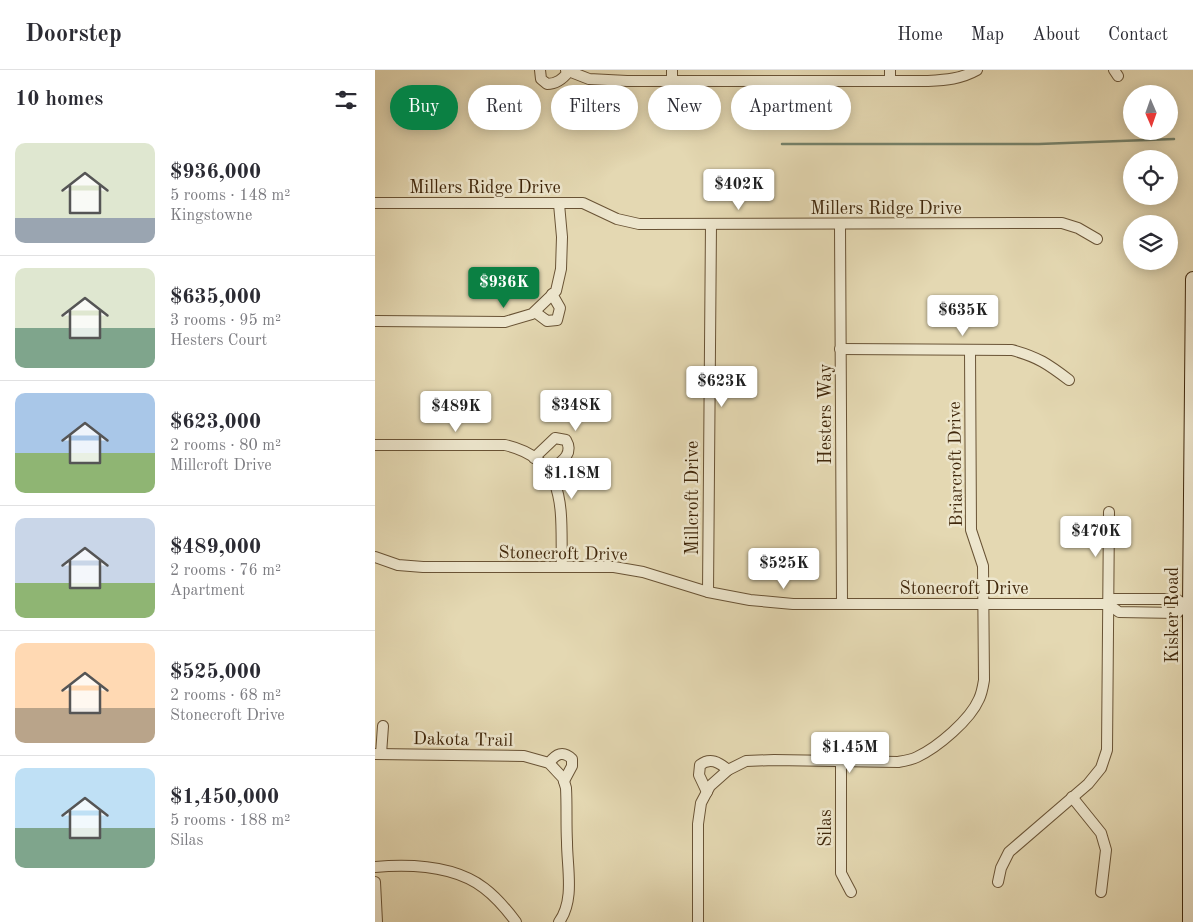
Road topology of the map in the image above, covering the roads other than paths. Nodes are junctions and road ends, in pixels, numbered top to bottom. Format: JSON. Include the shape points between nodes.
{"nodes":[{"id":1,"x":540,"y":70,"type":"edge"},
{"id":2,"x":672,"y":70,"type":"edge"},
{"id":3,"x":977,"y":70,"type":"edge"},
{"id":4,"x":568,"y":71,"type":"edge"},
{"id":5,"x":890,"y":75,"type":"edge"},
{"id":6,"x":672,"y":81,"type":"junction"},
{"id":7,"x":375,"y":203,"type":"edge"},
{"id":8,"x":559,"y":204,"type":"junction"},
{"id":9,"x":711,"y":224,"type":"junction"},
{"id":10,"x":840,"y":224,"type":"junction"},
{"id":11,"x":1097,"y":239,"type":"dead end"},
{"id":12,"x":1193,"y":279,"type":"edge"},
{"id":13,"x":552,"y":294,"type":"junction"},
{"id":14,"x":535,"y":312,"type":"junction"},
{"id":15,"x":375,"y":321,"type":"edge"},
{"id":16,"x":840,"y":349,"type":"junction"},
{"id":17,"x":970,"y":350,"type":"junction"},
{"id":18,"x":1069,"y":380,"type":"dead end"},
{"id":19,"x":375,"y":445,"type":"edge"},
{"id":20,"x":534,"y":458,"type":"junction"},
{"id":21,"x":549,"y":471,"type":"junction"},
{"id":22,"x":1109,"y":512,"type":"dead end"},
{"id":23,"x":375,"y":557,"type":"edge"},
{"id":24,"x":562,"y":567,"type":"junction"},
{"id":25,"x":708,"y":592,"type":"junction"},
{"id":26,"x":842,"y":604,"type":"junction"},
{"id":27,"x":1108,"y":604,"type":"junction"},
{"id":28,"x":984,"y":605,"type":"junction"},
{"id":29,"x":1189,"y":605,"type":"edge"},
{"id":30,"x":383,"y":726,"type":"dead end"},
{"id":31,"x":378,"y":754,"type":"edge"},
{"id":32,"x":841,"y":761,"type":"junction"},
{"id":33,"x":549,"y":763,"type":"junction"},
{"id":34,"x":728,"y":770,"type":"junction"},
{"id":35,"x":564,"y":780,"type":"junction"},
{"id":36,"x":707,"y":792,"type":"junction"},
{"id":37,"x":1072,"y":797,"type":"junction"},
{"id":38,"x":375,"y":867,"type":"edge"},
{"id":39,"x":375,"y":882,"type":"edge"},
{"id":40,"x":998,"y":882,"type":"dead end"},
{"id":41,"x":851,"y":892,"type":"dead end"},
{"id":42,"x":1101,"y":892,"type":"dead end"},
{"id":43,"x":377,"y":922,"type":"edge"},
{"id":44,"x":516,"y":922,"type":"edge"},
{"id":45,"x":559,"y":922,"type":"edge"},
{"id":46,"x":698,"y":922,"type":"edge"},
{"id":47,"x":1190,"y":922,"type":"edge"}],
"edges":[{"from":1,"to":4,"type":"street","via":[[541,79],[547,84],[561,81]]},
{"from":2,"to":6,"type":"street"},
{"from":3,"to":5,"type":"street","via":[[950,80]]},
{"from":4,"to":6,"type":"street","via":[[589,79]]},
{"from":5,"to":6,"type":"street"},
{"from":7,"to":8,"type":"street","name":"Millers Ridge Drive"},
{"from":8,"to":9,"type":"street","name":"Millers Ridge Drive","via":[[583,203],[617,219],[639,224]]},
{"from":8,"to":13,"type":"street","via":[[561,269]]},
{"from":9,"to":10,"type":"street","name":"Millers Ridge Drive"},
{"from":9,"to":25,"type":"street","name":"Millcroft Drive"},
{"from":10,"to":11,"type":"street","name":"Millers Ridge Drive","via":[[1062,224],[1078,228]]},
{"from":10,"to":16,"type":"street","name":"Hesters Way"},
{"from":12,"to":29,"type":"main road","name":"Kisker Road"},
{"from":13,"to":14,"type":"street"},
{"from":13,"to":14,"type":"street","via":[[560,308],[557,320],[547,321]]},
{"from":14,"to":15,"type":"street","via":[[505,322]]},
{"from":16,"to":17,"type":"street"},
{"from":16,"to":26,"type":"street","name":"Hesters Way"},
{"from":17,"to":18,"type":"street","via":[[993,348],[1031,355]]},
{"from":17,"to":28,"type":"street","name":"Briarcroft Drive","via":[[971,530],[983,566]]},
{"from":19,"to":20,"type":"street","via":[[505,445]]},
{"from":20,"to":21,"type":"street"},
{"from":20,"to":21,"type":"street","via":[[555,438],[566,440],[569,452]]},
{"from":21,"to":24,"type":"street","via":[[559,497]]},
{"from":22,"to":27,"type":"street"},
{"from":23,"to":24,"type":"street","name":"Stonecroft Drive","via":[[398,565],[423,567]]},
{"from":24,"to":25,"type":"street","name":"Stonecroft Drive","via":[[614,567],[643,572]]},
{"from":25,"to":26,"type":"street","name":"Stonecroft Drive","via":[[793,604]]},
{"from":26,"to":28,"type":"street","name":"Stonecroft Drive"},
{"from":27,"to":28,"type":"street","name":"Stonecroft Drive"},
{"from":27,"to":29,"type":"street","name":"Stonecroft Drive","via":[[1114,598],[1176,599]]},
{"from":27,"to":29,"type":"street","name":"Stonecroft Drive","via":[[1119,612],[1129,613],[1177,613]]},
{"from":27,"to":37,"type":"street","via":[[1107,750],[1101,768]]},
{"from":28,"to":32,"type":"street","name":"Briarcroft Drive","via":[[984,680],[980,697],[971,713],[953,731],[917,757],[898,762]]},
{"from":29,"to":47,"type":"main road","name":"Kisker Road"},
{"from":30,"to":31,"type":"street"},
{"from":31,"to":33,"type":"street","name":"Dakota Trail","via":[[524,756]]},
{"from":32,"to":34,"type":"street","name":"Briarcroft Drive","via":[[746,760]]},
{"from":32,"to":41,"type":"street","name":"Silas","via":[[841,872]]},
{"from":33,"to":35,"type":"street"},
{"from":33,"to":35,"type":"street","via":[[555,755],[563,753],[573,759],[573,766]]},
{"from":34,"to":36,"type":"street","name":"Briarcroft Drive"},
{"from":34,"to":36,"type":"street","via":[[719,762],[710,760],[700,765],[699,776]]},
{"from":35,"to":45,"type":"street","via":[[569,883],[567,905]]},
{"from":36,"to":46,"type":"street","via":[[701,803],[698,824]]},
{"from":37,"to":40,"type":"street","via":[[1009,852]]},
{"from":37,"to":42,"type":"street","via":[[1101,833],[1106,850]]},
{"from":38,"to":44,"type":"street","via":[[424,867],[455,874],[485,889]]},
{"from":39,"to":43,"type":"street"}]}
